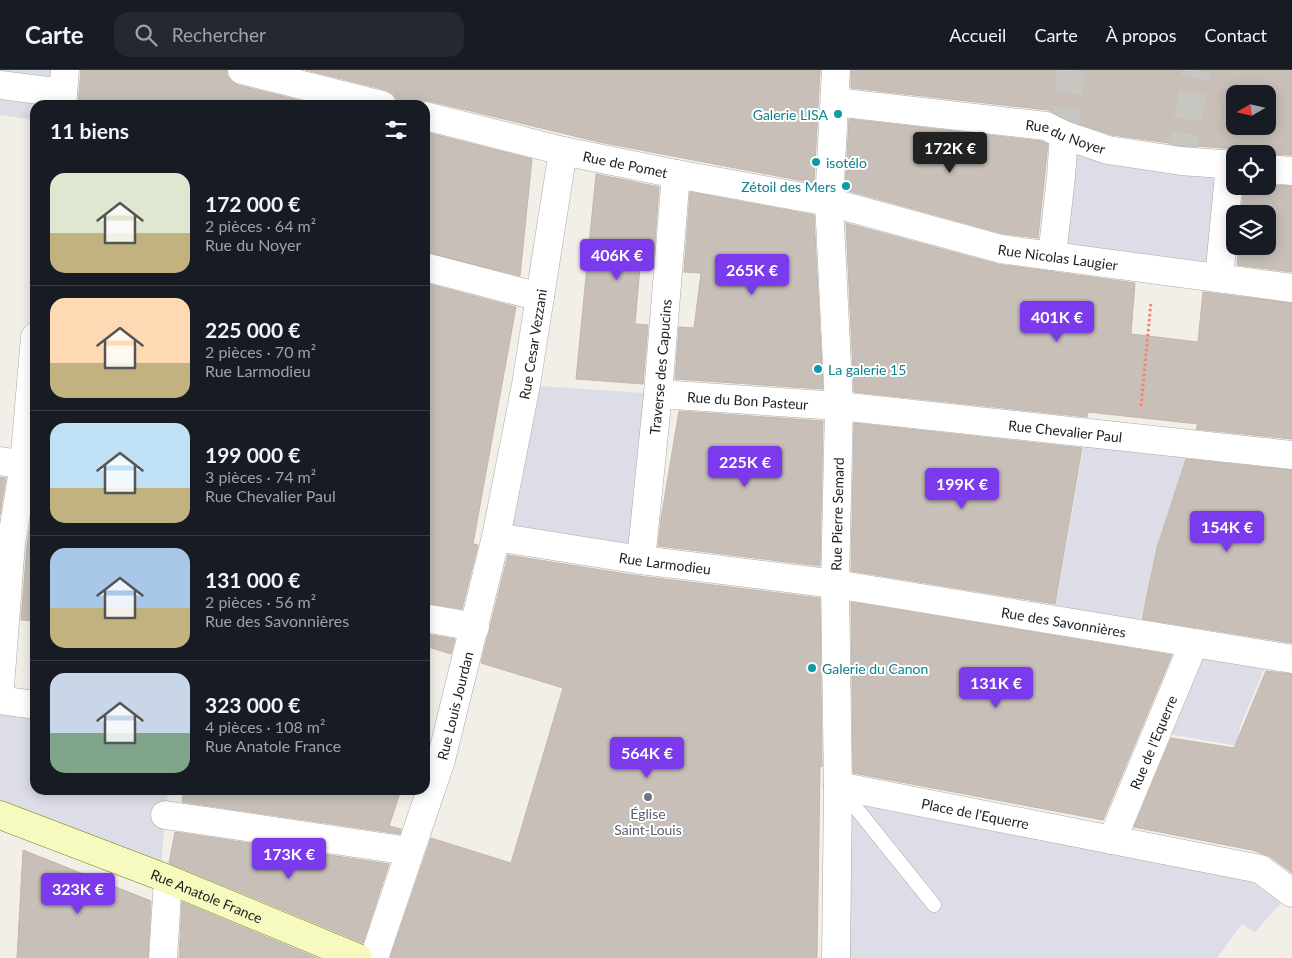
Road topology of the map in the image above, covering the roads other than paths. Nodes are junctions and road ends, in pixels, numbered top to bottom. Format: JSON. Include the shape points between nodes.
{"nodes":[{"id":1,"x":242,"y":70,"type":"edge"},
{"id":2,"x":836,"y":70,"type":"edge"},
{"id":3,"x":0,"y":85,"type":"edge"},
{"id":4,"x":63,"y":89,"type":"edge"},
{"id":5,"x":362,"y":100,"type":"edge"},
{"id":6,"x":836,"y":102,"type":"junction"},
{"id":7,"x":430,"y":117,"type":"edge"},
{"id":8,"x":1064,"y":135,"type":"junction"},
{"id":9,"x":563,"y":151,"type":"junction"},
{"id":10,"x":1226,"y":165,"type":"edge"},
{"id":11,"x":1276,"y":170,"type":"edge"},
{"id":12,"x":1292,"y":171,"type":"edge"},
{"id":13,"x":676,"y":174,"type":"junction"},
{"id":14,"x":1229,"y":195,"type":"edge"},
{"id":15,"x":829,"y":202,"type":"junction"},
{"id":16,"x":1052,"y":256,"type":"junction"},
{"id":17,"x":430,"y":268,"type":"edge"},
{"id":18,"x":1219,"y":278,"type":"junction"},
{"id":19,"x":1292,"y":288,"type":"edge"},
{"id":20,"x":540,"y":297,"type":"junction"},
{"id":21,"x":30,"y":379,"type":"edge"},
{"id":22,"x":658,"y":394,"type":"junction"},
{"id":23,"x":839,"y":406,"type":"junction"},
{"id":24,"x":1292,"y":455,"type":"edge"},
{"id":25,"x":20,"y":464,"type":"edge"},
{"id":26,"x":496,"y":537,"type":"junction"},
{"id":27,"x":23,"y":546,"type":"edge"},
{"id":28,"x":641,"y":560,"type":"junction"},
{"id":29,"x":835,"y":584,"type":"junction"},
{"id":30,"x":430,"y":619,"type":"edge"},
{"id":31,"x":475,"y":627,"type":"junction"},
{"id":32,"x":1194,"y":643,"type":"junction"},
{"id":33,"x":1292,"y":659,"type":"edge"},
{"id":34,"x":0,"y":687,"type":"edge"},
{"id":35,"x":0,"y":700,"type":"edge"},
{"id":36,"x":30,"y":704,"type":"edge"},
{"id":37,"x":433,"y":759,"type":"edge"},
{"id":38,"x":838,"y":786,"type":"junction"},
{"id":39,"x":424,"y":795,"type":"edge"},
{"id":40,"x":0,"y":815,"type":"edge"},
{"id":41,"x":165,"y":815,"type":"dead end"},
{"id":42,"x":1112,"y":840,"type":"junction"},
{"id":43,"x":409,"y":851,"type":"junction"},
{"id":44,"x":168,"y":880,"type":"junction"},
{"id":45,"x":1292,"y":892,"type":"edge"},
{"id":46,"x":934,"y":905,"type":"dead end"},
{"id":47,"x":163,"y":958,"type":"edge"},
{"id":48,"x":358,"y":958,"type":"edge"},
{"id":49,"x":374,"y":958,"type":"edge"},
{"id":50,"x":836,"y":958,"type":"edge"}],
"edges":[{"from":1,"to":5,"type":"street"},
{"from":2,"to":6,"type":"street","name":"Rue Pierre Semard"},
{"from":3,"to":4,"type":"street"},
{"from":6,"to":8,"type":"street","name":"Rue du Noyer","via":[[1046,126]]},
{"from":6,"to":15,"type":"street","name":"Rue Pierre Semard"},
{"from":7,"to":9,"type":"street","name":"Rue de Pomet"},
{"from":8,"to":10,"type":"street","name":"Rue du Noyer","via":[[1108,150]]},
{"from":8,"to":16,"type":"street"},
{"from":9,"to":13,"type":"street","name":"Rue de Pomet"},
{"from":9,"to":20,"type":"street","name":"Rue Cesar Vezzani"},
{"from":11,"to":12,"type":"street"},
{"from":13,"to":15,"type":"street","name":"Rue de Pomet"},
{"from":13,"to":22,"type":"street","name":"Traverse des Capucins"},
{"from":14,"to":18,"type":"street"},
{"from":15,"to":16,"type":"street","name":"Rue Nicolas Laugier","via":[[1001,250]]},
{"from":15,"to":23,"type":"street","name":"Rue Pierre Semard"},
{"from":16,"to":18,"type":"street","name":"Rue Nicolas Laugier"},
{"from":17,"to":20,"type":"street"},
{"from":18,"to":19,"type":"street","name":"Rue Nicolas Laugier"},
{"from":20,"to":26,"type":"street","name":"Rue Cesar Vezzani"},
{"from":21,"to":25,"type":"street"},
{"from":22,"to":23,"type":"street","name":"Rue du Bon Pasteur"},
{"from":22,"to":28,"type":"street","name":"Traverse des Capucins"},
{"from":23,"to":24,"type":"street","name":"Rue Chevalier Paul"},
{"from":23,"to":29,"type":"street","name":"Rue Pierre Semard"},
{"from":25,"to":27,"type":"street"},
{"from":26,"to":28,"type":"street","name":"Rue Larmodieu"},
{"from":26,"to":31,"type":"street","name":"Rue Louis Jourdan"},
{"from":27,"to":34,"type":"street"},
{"from":28,"to":29,"type":"street","name":"Rue Larmodieu"},
{"from":29,"to":32,"type":"street","name":"Rue des Savonnières"},
{"from":29,"to":38,"type":"street","name":"Rue Pierre Semard"},
{"from":30,"to":31,"type":"street"},
{"from":31,"to":37,"type":"street","name":"Rue Louis Jourdan"},
{"from":32,"to":33,"type":"street","name":"Rue des Savonnières"},
{"from":32,"to":42,"type":"street","name":"Rue de l'Equerre"},
{"from":35,"to":36,"type":"street"},
{"from":38,"to":42,"type":"street","name":"Place de l'Equerre"},
{"from":38,"to":46,"type":"lane"},
{"from":38,"to":50,"type":"street","name":"Rue Pierre Semard"},
{"from":39,"to":43,"type":"street","name":"Rue Louis Jourdan"},
{"from":40,"to":44,"type":"street","name":"Rue Anatole France"},
{"from":41,"to":43,"type":"street"},
{"from":42,"to":45,"type":"street","name":"Place de l'Equerre","via":[[1260,870]]},
{"from":43,"to":49,"type":"street","name":"Rue Louis Jourdan"},
{"from":44,"to":47,"type":"street"},
{"from":44,"to":48,"type":"street","name":"Rue Anatole France"}]}
